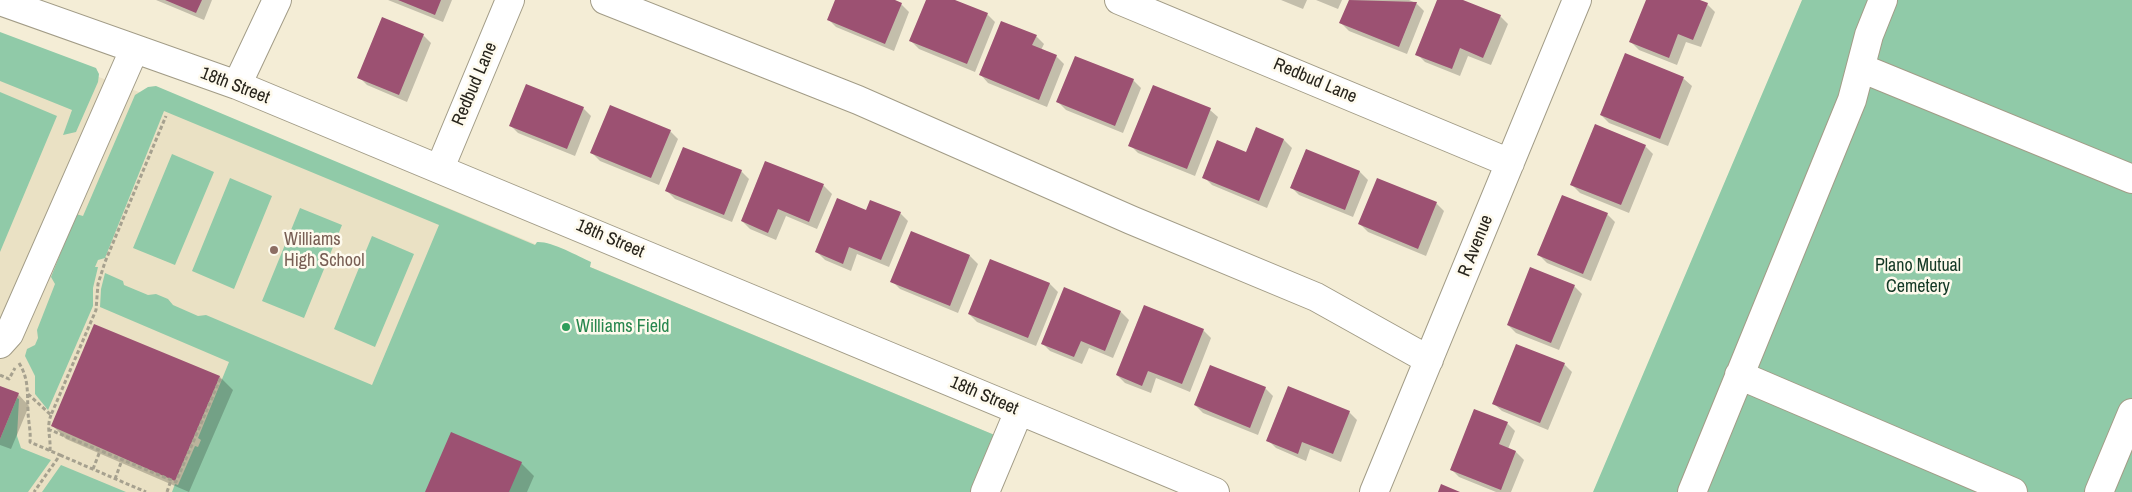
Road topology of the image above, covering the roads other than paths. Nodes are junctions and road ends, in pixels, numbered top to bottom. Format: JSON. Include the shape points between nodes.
{"nodes":[{"id":1,"x":277,"y":0,"type":"edge"},
{"id":2,"x":510,"y":0,"type":"edge"},
{"id":3,"x":605,"y":0,"type":"edge"},
{"id":4,"x":1119,"y":0,"type":"edge"},
{"id":5,"x":1577,"y":0,"type":"edge"},
{"id":6,"x":1883,"y":0,"type":"edge"},
{"id":7,"x":0,"y":1,"type":"edge"},
{"id":8,"x":57,"y":10,"type":"edge"},
{"id":9,"x":134,"y":50,"type":"junction"},
{"id":10,"x":1861,"y":68,"type":"junction"},
{"id":11,"x":237,"y":85,"type":"junction"},
{"id":12,"x":1510,"y":163,"type":"junction"},
{"id":13,"x":440,"y":168,"type":"junction"},
{"id":14,"x":2132,"y":179,"type":"edge"},
{"id":15,"x":0,"y":344,"type":"edge"},
{"id":16,"x":1429,"y":360,"type":"junction"},
{"id":17,"x":1739,"y":375,"type":"junction"},
{"id":18,"x":1019,"y":411,"type":"junction"},
{"id":19,"x":2132,"y":413,"type":"edge"},
{"id":20,"x":1211,"y":491,"type":"edge"},
{"id":21,"x":985,"y":492,"type":"edge"},
{"id":22,"x":1374,"y":492,"type":"edge"},
{"id":23,"x":1692,"y":492,"type":"edge"},
{"id":24,"x":2013,"y":492,"type":"edge"},
{"id":25,"x":2099,"y":492,"type":"edge"}],
"edges":[{"from":1,"to":11,"type":"street"},
{"from":2,"to":13,"type":"street","name":"Redbud Lane"},
{"from":3,"to":16,"type":"street","via":[[858,100],[1316,297]]},
{"from":4,"to":12,"type":"street","name":"Redbud Lane"},
{"from":5,"to":12,"type":"street","name":"R Avenue"},
{"from":6,"to":10,"type":"street","via":[[1869,35]]},
{"from":7,"to":8,"type":"street","name":"18th Street"},
{"from":8,"to":9,"type":"street","name":"18th Street"},
{"from":9,"to":11,"type":"street","name":"18th Street"},
{"from":9,"to":15,"type":"street","via":[[9,334]]},
{"from":10,"to":14,"type":"street"},
{"from":10,"to":17,"type":"street","via":[[1852,100]]},
{"from":11,"to":13,"type":"street","name":"18th Street"},
{"from":12,"to":16,"type":"street","name":"R Avenue"},
{"from":13,"to":18,"type":"street","name":"18th Street"},
{"from":16,"to":22,"type":"street","name":"R Avenue"},
{"from":17,"to":23,"type":"street"},
{"from":17,"to":24,"type":"street"},
{"from":18,"to":20,"type":"street","name":"18th Street"},
{"from":18,"to":21,"type":"street"},
{"from":19,"to":25,"type":"street"}]}
